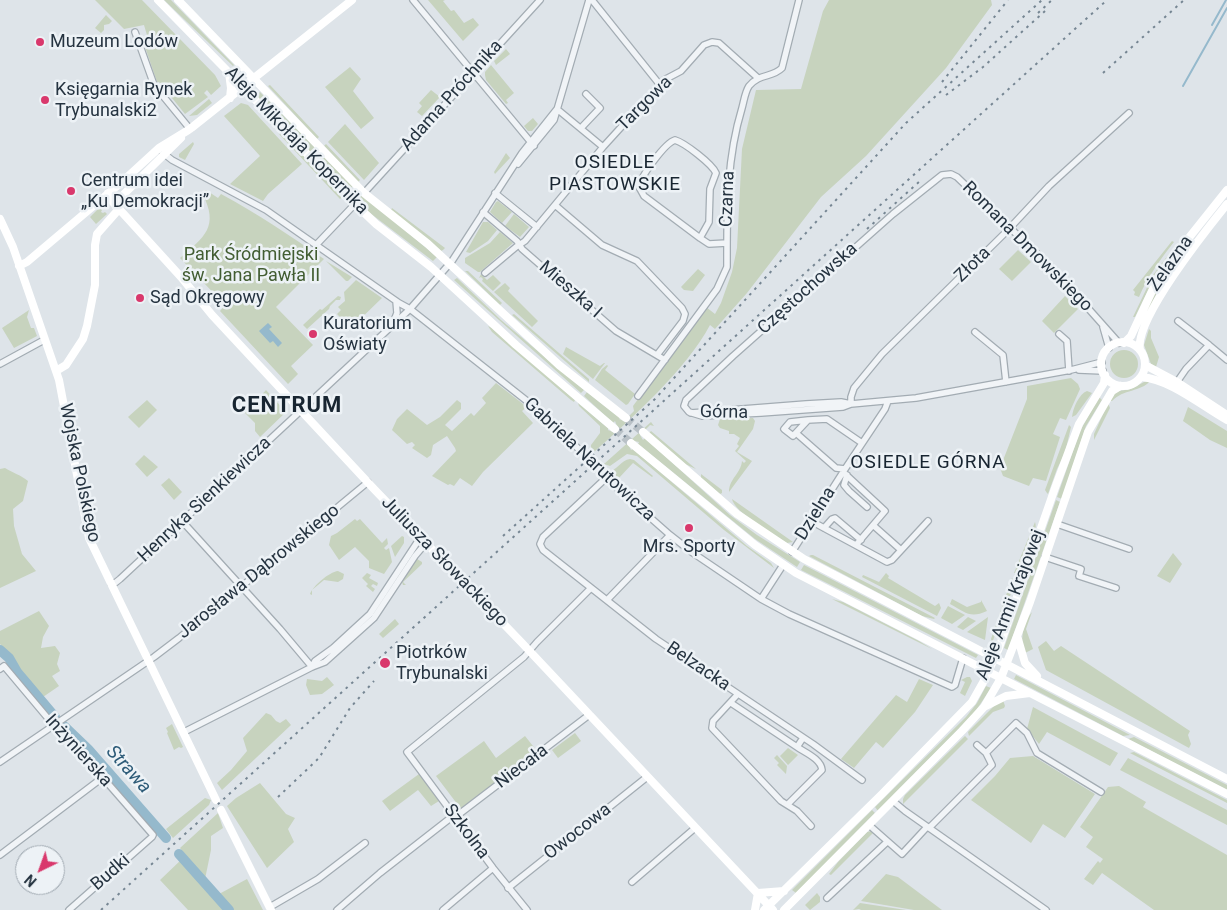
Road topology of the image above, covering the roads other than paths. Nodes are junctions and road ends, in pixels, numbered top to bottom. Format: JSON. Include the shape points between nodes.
{"nodes":[{"id":1,"x":158,"y":0,"type":"edge"},
{"id":2,"x":178,"y":0,"type":"edge"},
{"id":3,"x":352,"y":0,"type":"edge"},
{"id":4,"x":413,"y":0,"type":"edge"},
{"id":5,"x":540,"y":0,"type":"edge"},
{"id":6,"x":591,"y":0,"type":"edge"},
{"id":7,"x":799,"y":0,"type":"edge"},
{"id":8,"x":135,"y":32,"type":"dead end"},
{"id":9,"x":230,"y":73,"type":"junction"},
{"id":10,"x":473,"y":73,"type":"junction"},
{"id":11,"x":254,"y":78,"type":"junction"},
{"id":12,"x":758,"y":78,"type":"junction"},
{"id":13,"x":660,"y":85,"type":"junction"},
{"id":14,"x":244,"y":87,"type":"junction"},
{"id":15,"x":586,"y":94,"type":"dead end"},
{"id":16,"x":230,"y":98,"type":"junction"},
{"id":17,"x":557,"y":109,"type":"junction"},
{"id":18,"x":1129,"y":113,"type":"dead end"},
{"id":19,"x":581,"y":128,"type":"junction"},
{"id":20,"x":190,"y":129,"type":"junction"},
{"id":21,"x":532,"y":144,"type":"junction"},
{"id":22,"x":603,"y":147,"type":"junction"},
{"id":23,"x":159,"y":148,"type":"junction"},
{"id":24,"x":165,"y":155,"type":"junction"},
{"id":25,"x":948,"y":174,"type":"joint"},
{"id":26,"x":1227,"y":190,"type":"edge"},
{"id":27,"x":111,"y":191,"type":"junction"},
{"id":28,"x":364,"y":193,"type":"junction"},
{"id":29,"x":495,"y":193,"type":"junction"},
{"id":30,"x":355,"y":204,"type":"junction"},
{"id":31,"x":1227,"y":204,"type":"edge"},
{"id":32,"x":120,"y":205,"type":"junction"},
{"id":33,"x":555,"y":205,"type":"junction"},
{"id":34,"x":482,"y":212,"type":"junction"},
{"id":35,"x":0,"y":219,"type":"edge"},
{"id":36,"x":537,"y":227,"type":"junction"},
{"id":37,"x":1010,"y":228,"type":"junction"},
{"id":38,"x":700,"y":238,"type":"junction"},
{"id":39,"x":727,"y":243,"type":"junction"},
{"id":40,"x":316,"y":245,"type":"junction"},
{"id":41,"x":519,"y":245,"type":"junction"},
{"id":42,"x":450,"y":264,"type":"junction"},
{"id":43,"x":20,"y":266,"type":"junction"},
{"id":44,"x":485,"y":273,"type":"dead end"},
{"id":45,"x":440,"y":275,"type":"junction"},
{"id":46,"x":396,"y":301,"type":"junction"},
{"id":47,"x":410,"y":309,"type":"junction"},
{"id":48,"x":1178,"y":321,"type":"dead end"},
{"id":49,"x":1103,"y":325,"type":"junction"},
{"id":50,"x":390,"y":327,"type":"junction"},
{"id":51,"x":975,"y":332,"type":"dead end"},
{"id":52,"x":1059,"y":334,"type":"dead end"},
{"id":53,"x":44,"y":340,"type":"junction"},
{"id":54,"x":1121,"y":343,"type":"junction"},
{"id":55,"x":1209,"y":345,"type":"junction"},
{"id":56,"x":1110,"y":348,"type":"junction"},
{"id":57,"x":1140,"y":350,"type":"junction"},
{"id":58,"x":657,"y":355,"type":"junction"},
{"id":59,"x":665,"y":360,"type":"junction"},
{"id":60,"x":1227,"y":360,"type":"edge"},
{"id":61,"x":0,"y":364,"type":"edge"},
{"id":62,"x":1145,"y":365,"type":"junction"},
{"id":63,"x":1103,"y":370,"type":"junction"},
{"id":64,"x":56,"y":371,"type":"junction"},
{"id":65,"x":1070,"y":371,"type":"junction"},
{"id":66,"x":1141,"y":377,"type":"junction"},
{"id":67,"x":1006,"y":382,"type":"junction"},
{"id":68,"x":1176,"y":385,"type":"junction"},
{"id":69,"x":1120,"y":386,"type":"junction"},
{"id":70,"x":638,"y":396,"type":"dead end"},
{"id":71,"x":888,"y":401,"type":"junction"},
{"id":72,"x":851,"y":404,"type":"junction"},
{"id":73,"x":301,"y":410,"type":"junction"},
{"id":74,"x":691,"y":413,"type":"joint"},
{"id":75,"x":1227,"y":415,"type":"edge"},
{"id":76,"x":626,"y":418,"type":"tunnel mouth"},
{"id":77,"x":808,"y":420,"type":"junction"},
{"id":78,"x":1227,"y":420,"type":"edge"},
{"id":79,"x":615,"y":430,"type":"tunnel mouth"},
{"id":80,"x":643,"y":432,"type":"tunnel mouth"},
{"id":81,"x":796,"y":433,"type":"junction"},
{"id":82,"x":631,"y":443,"type":"tunnel mouth"},
{"id":83,"x":862,"y":443,"type":"junction"},
{"id":84,"x":836,"y":468,"type":"junction"},
{"id":85,"x":845,"y":472,"type":"junction"},
{"id":86,"x":606,"y":478,"type":"junction"},
{"id":87,"x":839,"y":478,"type":"junction"},
{"id":88,"x":368,"y":482,"type":"junction"},
{"id":89,"x":867,"y":506,"type":"dead end"},
{"id":90,"x":928,"y":520,"type":"dead end"},
{"id":91,"x":182,"y":521,"type":"junction"},
{"id":92,"x":811,"y":521,"type":"junction"},
{"id":93,"x":1057,"y":524,"type":"junction"},
{"id":94,"x":874,"y":526,"type":"junction"},
{"id":95,"x":824,"y":528,"type":"junction"},
{"id":96,"x":670,"y":536,"type":"junction"},
{"id":97,"x":861,"y":540,"type":"junction"},
{"id":98,"x":423,"y":541,"type":"junction"},
{"id":99,"x":856,"y":545,"type":"junction"},
{"id":100,"x":1129,"y":549,"type":"dead end"},
{"id":101,"x":901,"y":550,"type":"junction"},
{"id":102,"x":792,"y":552,"type":"junction"},
{"id":103,"x":1046,"y":557,"type":"junction"},
{"id":104,"x":783,"y":565,"type":"junction"},
{"id":105,"x":111,"y":583,"type":"junction"},
{"id":106,"x":241,"y":587,"type":"junction"},
{"id":107,"x":591,"y":588,"type":"junction"},
{"id":108,"x":1116,"y":588,"type":"dead end"},
{"id":109,"x":761,"y":599,"type":"junction"},
{"id":110,"x":607,"y":600,"type":"junction"},
{"id":111,"x":1017,"y":637,"type":"junction"},
{"id":112,"x":530,"y":651,"type":"junction"},
{"id":113,"x":963,"y":658,"type":"junction"},
{"id":114,"x":995,"y":658,"type":"junction"},
{"id":115,"x":148,"y":660,"type":"junction"},
{"id":116,"x":1007,"y":664,"type":"junction"},
{"id":117,"x":2,"y":667,"type":"edge"},
{"id":118,"x":312,"y":667,"type":"junction"},
{"id":119,"x":989,"y":671,"type":"junction"},
{"id":120,"x":1001,"y":678,"type":"junction"},
{"id":121,"x":1048,"y":685,"type":"junction"},
{"id":122,"x":1030,"y":693,"type":"junction"},
{"id":123,"x":738,"y":694,"type":"junction"},
{"id":124,"x":731,"y":703,"type":"junction"},
{"id":125,"x":984,"y":707,"type":"junction"},
{"id":126,"x":766,"y":713,"type":"junction"},
{"id":127,"x":590,"y":716,"type":"junction"},
{"id":128,"x":760,"y":722,"type":"junction"},
{"id":129,"x":58,"y":723,"type":"junction"},
{"id":130,"x":184,"y":732,"type":"junction"},
{"id":131,"x":803,"y":738,"type":"junction"},
{"id":132,"x":977,"y":746,"type":"dead end"},
{"id":133,"x":797,"y":747,"type":"junction"},
{"id":134,"x":986,"y":753,"type":"junction"},
{"id":135,"x":0,"y":762,"type":"edge"},
{"id":136,"x":648,"y":777,"type":"junction"},
{"id":137,"x":102,"y":778,"type":"junction"},
{"id":138,"x":1227,"y":779,"type":"edge"},
{"id":139,"x":862,"y":780,"type":"dead end"},
{"id":140,"x":1102,"y":792,"type":"dead end"},
{"id":141,"x":1227,"y":794,"type":"edge"},
{"id":142,"x":216,"y":800,"type":"dead end"},
{"id":143,"x":894,"y":801,"type":"junction"},
{"id":144,"x":788,"y":804,"type":"junction"},
{"id":145,"x":221,"y":810,"type":"dead end"},
{"id":146,"x":453,"y":817,"type":"junction"},
{"id":147,"x":869,"y":825,"type":"junction"},
{"id":148,"x":811,"y":826,"type":"dead end"},
{"id":149,"x":695,"y":828,"type":"junction"},
{"id":150,"x":928,"y":828,"type":"junction"},
{"id":151,"x":153,"y":836,"type":"joint"},
{"id":152,"x":887,"y":842,"type":"junction"},
{"id":153,"x":365,"y":843,"type":"dead end"},
{"id":154,"x":0,"y":855,"type":"edge"},
{"id":155,"x":493,"y":868,"type":"junction"},
{"id":156,"x":632,"y":882,"type":"dead end"},
{"id":157,"x":508,"y":888,"type":"junction"},
{"id":158,"x":784,"y":891,"type":"junction"},
{"id":159,"x":758,"y":894,"type":"junction"},
{"id":160,"x":827,"y":898,"type":"dead end"},
{"id":161,"x":793,"y":901,"type":"junction"},
{"id":162,"x":271,"y":908,"type":"edge"},
{"id":163,"x":769,"y":908,"type":"edge"},
{"id":164,"x":1038,"y":908,"type":"edge"},
{"id":165,"x":69,"y":910,"type":"edge"},
{"id":166,"x":337,"y":910,"type":"edge"},
{"id":167,"x":443,"y":910,"type":"edge"},
{"id":168,"x":527,"y":910,"type":"edge"},
{"id":169,"x":755,"y":910,"type":"edge"},
{"id":170,"x":784,"y":910,"type":"edge"},
{"id":171,"x":792,"y":910,"type":"edge"},
{"id":172,"x":1046,"y":910,"type":"edge"}],
"edges":[{"from":1,"to":9,"type":"street","name":"Aleje Mikołaja Kopernika"},
{"from":2,"to":11,"type":"street","name":"Aleje Mikołaja Kopernika"},
{"from":3,"to":11,"type":"street"},
{"from":4,"to":10,"type":"street"},
{"from":5,"to":10,"type":"street","name":"Adama Próchnika"},
{"from":6,"to":13,"type":"street"},
{"from":6,"to":17,"type":"street","name":"Henryka Sienkiewicza"},
{"from":7,"to":12,"type":"street","via":[[782,68],[777,73]]},
{"from":8,"to":20,"type":"street","via":[[154,85]]},
{"from":9,"to":14,"type":"street","name":"Aleje Mikołaja Kopernika"},
{"from":9,"to":16,"type":"street"},
{"from":10,"to":21,"type":"street"},
{"from":10,"to":28,"type":"street","name":"Adama Próchnika"},
{"from":11,"to":14,"type":"street"},
{"from":11,"to":28,"type":"street","name":"Aleje Mikołaja Kopernika"},
{"from":12,"to":13,"type":"street","name":"Targowa","via":[[719,43],[712,42],[704,46],[681,71]]},
{"from":12,"to":39,"type":"street","name":"Czarna","via":[[747,89],[732,142]]},
{"from":13,"to":22,"type":"street","name":"Targowa"},
{"from":14,"to":16,"type":"street"},
{"from":14,"to":30,"type":"street","name":"Aleje Mikołaja Kopernika"},
{"from":15,"to":19,"type":"street","via":[[600,108]]},
{"from":16,"to":20,"type":"street"},
{"from":17,"to":19,"type":"street"},
{"from":17,"to":21,"type":"street","name":"Henryka Sienkiewicza"},
{"from":18,"to":37,"type":"street","name":"Złota","via":[[1049,186]]},
{"from":19,"to":22,"type":"street"},
{"from":20,"to":23,"type":"street"},
{"from":20,"to":24,"type":"street"},
{"from":21,"to":29,"type":"street","name":"Henryka Sienkiewicza"},
{"from":22,"to":33,"type":"street","name":"Targowa"},
{"from":23,"to":24,"type":"street","name":"Gabriela Narutowicza"},
{"from":23,"to":27,"type":"street"},
{"from":24,"to":32,"type":"street","via":[[126,191]]},
{"from":24,"to":40,"type":"street","name":"Gabriela Narutowicza","via":[[254,203]]},
{"from":25,"to":37,"type":"street","name":"Romana Dmowskiego","via":[[957,177]]},
{"from":25,"to":74,"type":"street","name":"Częstochowska","via":[[937,178],[893,214],[733,356],[685,402],[684,408]]},
{"from":26,"to":54,"type":"street","name":"Żelazna","via":[[1160,274],[1131,336]]},
{"from":27,"to":32,"type":"street","name":"Juliusza Słowackiego","via":[[108,198]]},
{"from":27,"to":43,"type":"street"},
{"from":28,"to":42,"type":"street","name":"Aleje Mikołaja Kopernika"},
{"from":29,"to":34,"type":"street","name":"Henryka Sienkiewicza"},
{"from":29,"to":36,"type":"street"},
{"from":30,"to":40,"type":"street"},
{"from":30,"to":45,"type":"street","name":"Aleje Mikołaja Kopernika"},
{"from":31,"to":57,"type":"street","name":"Żelazna","via":[[1160,294],[1140,338]]},
{"from":32,"to":64,"type":"street","via":[[97,234],[94,285],[83,339],[66,365]]},
{"from":32,"to":73,"type":"street","name":"Juliusza Słowackiego","via":[[212,315]]},
{"from":33,"to":36,"type":"street","name":"Targowa"},
{"from":33,"to":58,"type":"street","via":[[602,245],[637,261],[682,308],[683,320]]},
{"from":34,"to":41,"type":"street","name":"Mieszka I"},
{"from":34,"to":42,"type":"street","name":"Henryka Sienkiewicza"},
{"from":35,"to":43,"type":"street","name":"Wojska Polskiego"},
{"from":36,"to":41,"type":"street","name":"Targowa"},
{"from":37,"to":49,"type":"street","name":"Romana Dmowskiego","via":[[1061,277]]},
{"from":37,"to":72,"type":"street","name":"Złota","via":[[882,354],[854,388]]},
{"from":38,"to":38,"type":"street","via":[[709,222],[710,189],[715,171],[684,144],[673,140],[642,178],[639,187],[644,196]]},
{"from":38,"to":39,"type":"street","via":[[709,244]]},
{"from":39,"to":59,"type":"street","name":"Czarna","via":[[727,267],[723,279]]},
{"from":40,"to":46,"type":"street","name":"Gabriela Narutowicza"},
{"from":41,"to":44,"type":"street","name":"Targowa"},
{"from":41,"to":58,"type":"street","name":"Mieszka I","via":[[616,331]]},
{"from":42,"to":45,"type":"street","name":"Henryka Sienkiewicza"},
{"from":42,"to":76,"type":"street","name":"Aleje Mikołaja Kopernika","via":[[542,350]]},
{"from":43,"to":53,"type":"street","name":"Wojska Polskiego"},
{"from":45,"to":47,"type":"street","name":"Henryka Sienkiewicza"},
{"from":45,"to":79,"type":"street","name":"Aleje Mikołaja Kopernika"},
{"from":46,"to":47,"type":"street","name":"Gabriela Narutowicza"},
{"from":46,"to":50,"type":"street","via":[[397,314]]},
{"from":47,"to":50,"type":"street","name":"Henryka Sienkiewicza"},
{"from":47,"to":86,"type":"street","name":"Gabriela Narutowicza","via":[[546,416]]},
{"from":48,"to":55,"type":"street"},
{"from":49,"to":54,"type":"street","name":"Romana Dmowskiego"},
{"from":49,"to":56,"type":"street","name":"Romana Dmowskiego"},
{"from":50,"to":73,"type":"street","name":"Henryka Sienkiewicza"},
{"from":51,"to":67,"type":"street","via":[[1003,355]]},
{"from":52,"to":65,"type":"street","via":[[1067,341]]},
{"from":53,"to":61,"type":"street"},
{"from":53,"to":64,"type":"street","name":"Wojska Polskiego"},
{"from":54,"to":56,"type":"street"},
{"from":54,"to":57,"type":"street"},
{"from":55,"to":60,"type":"street"},
{"from":55,"to":68,"type":"street"},
{"from":56,"to":63,"type":"street","via":[[1104,356]]},
{"from":57,"to":62,"type":"street"},
{"from":58,"to":59,"type":"street","name":"Mieszka I"},
{"from":59,"to":70,"type":"street","name":"Czarna"},
{"from":62,"to":66,"type":"street"},
{"from":62,"to":68,"type":"street"},
{"from":63,"to":65,"type":"street","name":"Górna"},
{"from":63,"to":69,"type":"street","via":[[1112,382]]},
{"from":63,"to":114,"type":"street","name":"Aleje Armii Krajowej","via":[[1104,383],[1079,424]]},
{"from":64,"to":105,"type":"street","name":"Wojska Polskiego","via":[[89,538]]},
{"from":65,"to":67,"type":"street","name":"Górna"},
{"from":66,"to":68,"type":"street"},
{"from":66,"to":69,"type":"street","via":[[1132,384]]},
{"from":67,"to":71,"type":"street","name":"Górna"},
{"from":68,"to":75,"type":"street"},
{"from":68,"to":78,"type":"street"},
{"from":69,"to":93,"type":"street","name":"Aleje Armii Krajowej","via":[[1112,391],[1088,432]]},
{"from":71,"to":72,"type":"street","name":"Górna"},
{"from":71,"to":83,"type":"street","name":"Dzielna"},
{"from":72,"to":74,"type":"street","name":"Górna","via":[[762,413],[702,416]]},
{"from":73,"to":88,"type":"street","name":"Juliusza Słowackiego"},
{"from":73,"to":91,"type":"street","name":"Henryka Sienkiewicza"},
{"from":77,"to":81,"type":"street"},
{"from":77,"to":81,"type":"street","via":[[790,422],[784,428],[793,436]]},
{"from":77,"to":83,"type":"street","via":[[827,419]]},
{"from":80,"to":102,"type":"street","via":[[737,514]]},
{"from":81,"to":84,"type":"street"},
{"from":82,"to":104,"type":"street","via":[[755,546]]},
{"from":83,"to":85,"type":"street","name":"Dzielna"},
{"from":84,"to":85,"type":"street"},
{"from":84,"to":87,"type":"street"},
{"from":85,"to":87,"type":"street","name":"Dzielna"},
{"from":85,"to":89,"type":"street","via":[[844,485]]},
{"from":85,"to":94,"type":"street","via":[[885,511]]},
{"from":86,"to":96,"type":"street","name":"Gabriela Narutowicza"},
{"from":86,"to":107,"type":"street","name":"Belzacka","via":[[540,542],[543,550]]},
{"from":87,"to":92,"type":"street","name":"Dzielna"},
{"from":88,"to":98,"type":"street","name":"Juliusza Słowackiego"},
{"from":88,"to":106,"type":"street","name":"Jarosława Dąbrowskiego"},
{"from":90,"to":101,"type":"street"},
{"from":91,"to":105,"type":"street","name":"Henryka Sienkiewicza","via":[[120,579]]},
{"from":91,"to":106,"type":"street"},
{"from":92,"to":95,"type":"street"},
{"from":92,"to":102,"type":"street","name":"Dzielna"},
{"from":93,"to":100,"type":"street"},
{"from":93,"to":103,"type":"street","name":"Aleje Armii Krajowej"},
{"from":94,"to":97,"type":"street"},
{"from":94,"to":101,"type":"street"},
{"from":95,"to":97,"type":"street","via":[[835,518]]},
{"from":95,"to":99,"type":"street"},
{"from":96,"to":109,"type":"street","name":"Gabriela Narutowicza"},
{"from":96,"to":110,"type":"street"},
{"from":97,"to":99,"type":"street"},
{"from":98,"to":112,"type":"street","name":"Juliusza Słowackiego"},
{"from":98,"to":118,"type":"street","via":[[368,625],[332,657]]},
{"from":99,"to":101,"type":"street","via":[[888,562]]},
{"from":102,"to":114,"type":"street"},
{"from":103,"to":108,"type":"street","via":[[1082,569],[1079,576]]},
{"from":103,"to":111,"type":"street","name":"Aleje Armii Krajowej"},
{"from":104,"to":109,"type":"street"},
{"from":104,"to":113,"type":"street"},
{"from":105,"to":115,"type":"street","name":"Wojska Polskiego"},
{"from":106,"to":115,"type":"street","name":"Jarosława Dąbrowskiego"},
{"from":106,"to":118,"type":"street"},
{"from":107,"to":110,"type":"street","name":"Belzacka"},
{"from":107,"to":112,"type":"street"},
{"from":109,"to":113,"type":"street","name":"Gabriela Narutowicza","via":[[948,685],[954,686]]},
{"from":110,"to":123,"type":"street","name":"Belzacka","via":[[656,639]]},
{"from":111,"to":116,"type":"street","name":"Aleje Armii Krajowej"},
{"from":111,"to":121,"type":"street","via":[[1025,663]]},
{"from":112,"to":127,"type":"street","name":"Juliusza Słowackiego"},
{"from":112,"to":146,"type":"street","name":"Szkolna","via":[[407,752]]},
{"from":113,"to":119,"type":"street"},
{"from":114,"to":116,"type":"street"},
{"from":114,"to":119,"type":"street","name":"Aleje Armii Krajowej"},
{"from":115,"to":129,"type":"street","name":"Jarosława Dąbrowskiego"},
{"from":115,"to":130,"type":"street","name":"Wojska Polskiego"},
{"from":116,"to":120,"type":"street","name":"Aleje Armii Krajowej"},
{"from":116,"to":121,"type":"street"},
{"from":117,"to":129,"type":"street","name":"Inżynierska"},
{"from":118,"to":130,"type":"street"},
{"from":119,"to":120,"type":"street"},
{"from":119,"to":158,"type":"street","name":"Aleje Armii Krajowej","via":[[962,714]]},
{"from":120,"to":122,"type":"street"},
{"from":120,"to":125,"type":"street","name":"Aleje Armii Krajowej"},
{"from":121,"to":138,"type":"street"},
{"from":122,"to":125,"type":"street","via":[[1006,696]]},
{"from":122,"to":141,"type":"street"},
{"from":123,"to":124,"type":"street"},
{"from":123,"to":126,"type":"street","name":"Belzacka"},
{"from":124,"to":128,"type":"street"},
{"from":124,"to":144,"type":"street","via":[[713,721],[712,728],[781,801]]},
{"from":125,"to":143,"type":"street","name":"Aleje Armii Krajowej"},
{"from":126,"to":128,"type":"street"},
{"from":126,"to":131,"type":"street","name":"Belzacka"},
{"from":127,"to":136,"type":"street","name":"Juliusza Słowackiego"},
{"from":127,"to":146,"type":"street","name":"Niecała"},
{"from":128,"to":133,"type":"street"},
{"from":129,"to":135,"type":"street","name":"Jarosława Dąbrowskiego"},
{"from":129,"to":137,"type":"street","name":"Inżynierska"},
{"from":130,"to":142,"type":"street","name":"Wojska Polskiego"},
{"from":131,"to":133,"type":"street"},
{"from":131,"to":139,"type":"street","name":"Belzacka"},
{"from":132,"to":134,"type":"street"},
{"from":133,"to":144,"type":"street","via":[[817,760],[822,768]]},
{"from":134,"to":140,"type":"street","via":[[1016,723],[1027,734],[1037,753]]},
{"from":134,"to":150,"type":"street","via":[[992,765]]},
{"from":136,"to":149,"type":"street","name":"Juliusza Słowackiego"},
{"from":136,"to":157,"type":"street","name":"Owocowa"},
{"from":137,"to":151,"type":"street","name":"Inżynierska"},
{"from":137,"to":154,"type":"street"},
{"from":143,"to":147,"type":"street","name":"Aleje Armii Krajowej"},
{"from":143,"to":150,"type":"street"},
{"from":144,"to":148,"type":"street"},
{"from":145,"to":162,"type":"street"},
{"from":146,"to":155,"type":"street","name":"Szkolna"},
{"from":146,"to":166,"type":"street","name":"Niecała"},
{"from":147,"to":152,"type":"street"},
{"from":147,"to":161,"type":"street","name":"Aleje Armii Krajowej"},
{"from":149,"to":156,"type":"street"},
{"from":149,"to":159,"type":"street","name":"Juliusza Słowackiego"},
{"from":150,"to":152,"type":"street","via":[[902,854]]},
{"from":150,"to":164,"type":"street"},
{"from":151,"to":165,"type":"street","name":"Budki"},
{"from":152,"to":160,"type":"street"},
{"from":153,"to":162,"type":"street","via":[[318,879]]},
{"from":155,"to":157,"type":"street","name":"Szkolna"},
{"from":155,"to":167,"type":"street"},
{"from":157,"to":168,"type":"street","name":"Szkolna"},
{"from":158,"to":159,"type":"street"},
{"from":158,"to":163,"type":"street","name":"Aleje Armii Krajowej"},
{"from":159,"to":163,"type":"street","name":"Juliusza Słowackiego"},
{"from":159,"to":169,"type":"street"},
{"from":161,"to":170,"type":"street","name":"Aleje Armii Krajowej"},
{"from":161,"to":171,"type":"street"},
{"from":164,"to":172,"type":"street"}]}
